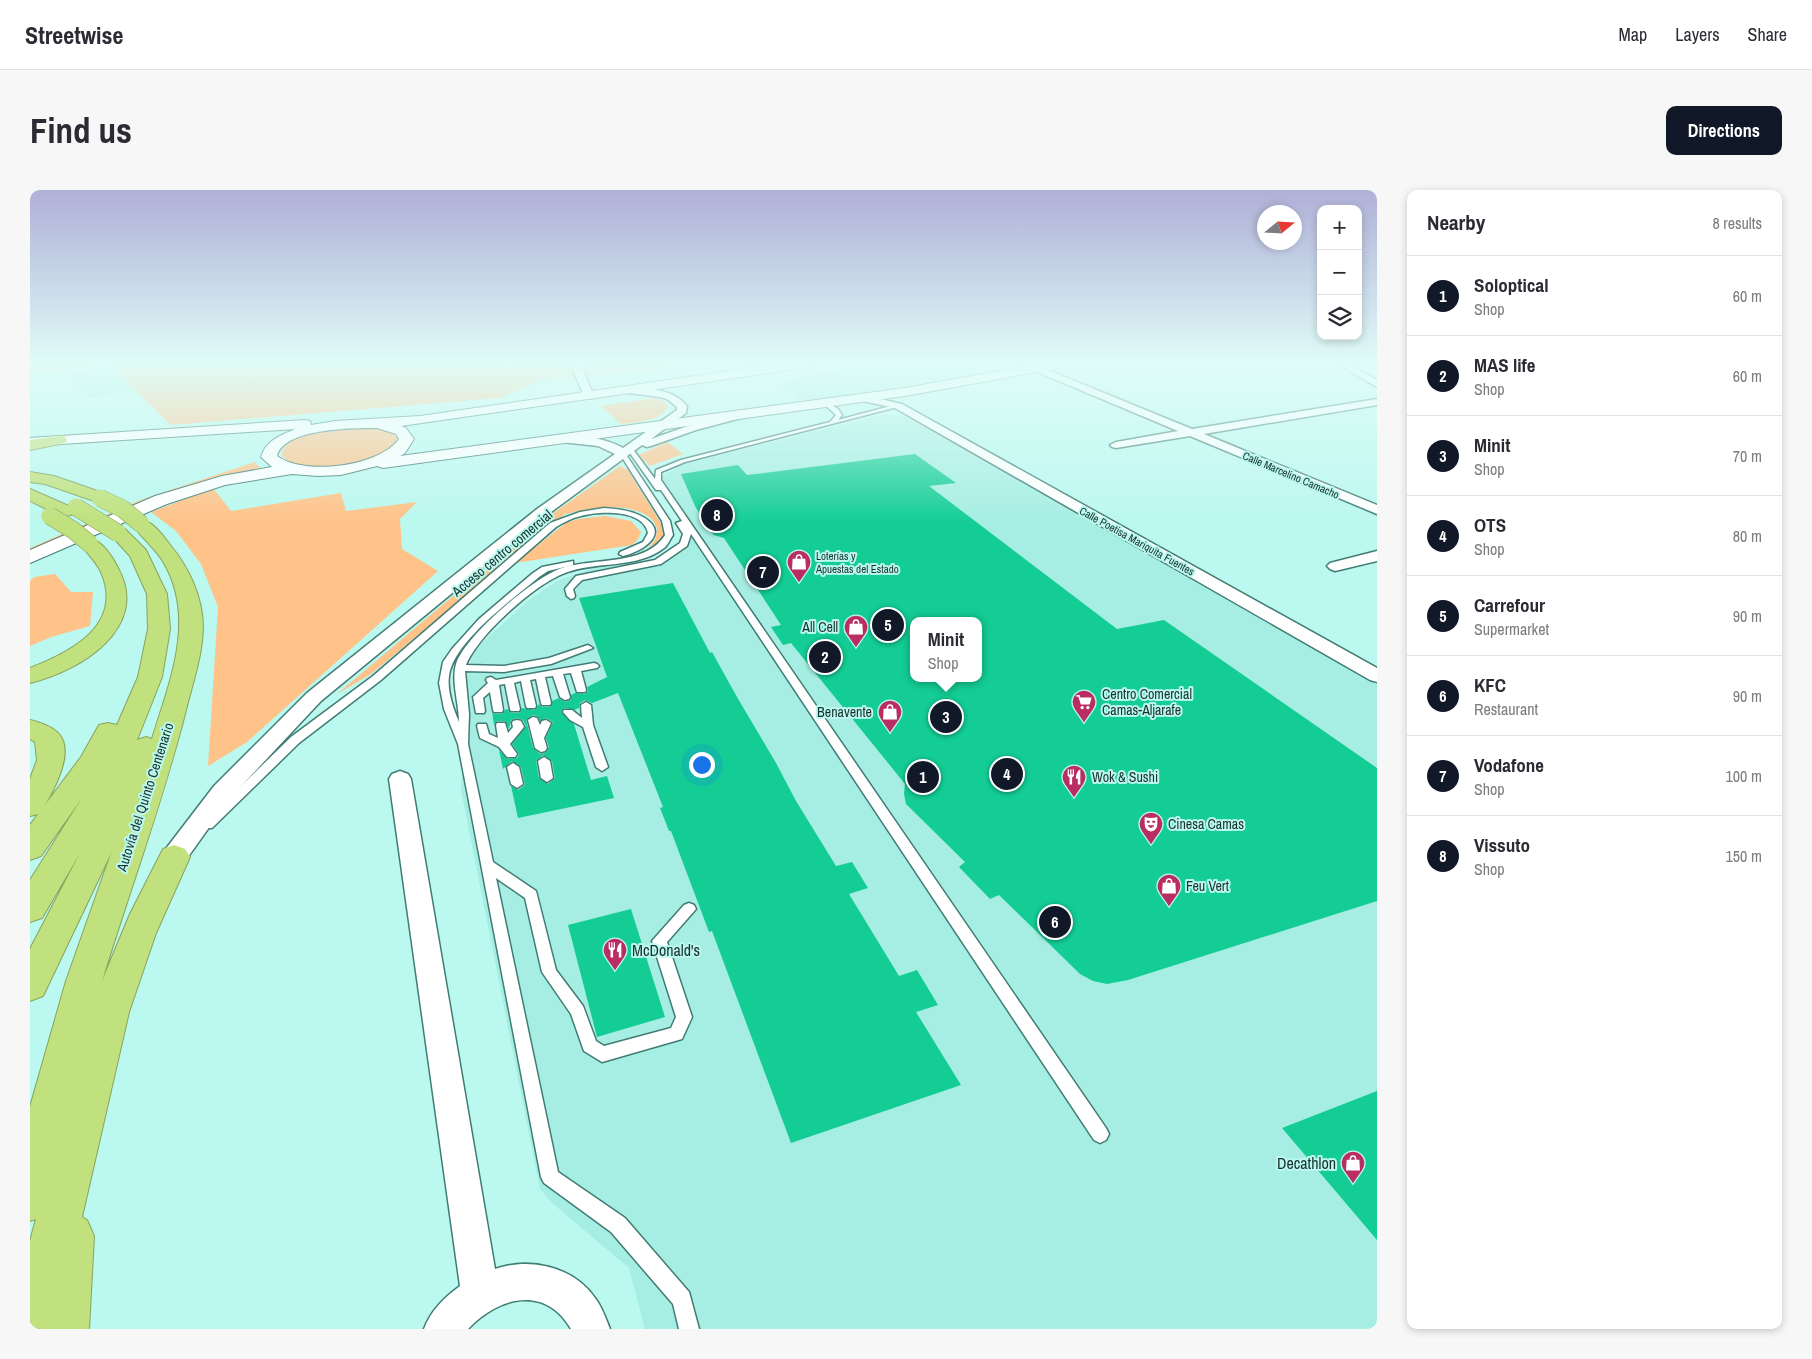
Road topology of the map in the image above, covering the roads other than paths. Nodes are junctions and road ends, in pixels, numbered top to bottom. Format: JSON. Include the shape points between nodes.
{"nodes":[{"id":1,"x":439,"y":416,"type":"edge"},
{"id":2,"x":674,"y":416,"type":"edge"},
{"id":3,"x":726,"y":416,"type":"edge"},
{"id":4,"x":735,"y":416,"type":"edge"},
{"id":5,"x":838,"y":416,"type":"edge"},
{"id":6,"x":857,"y":416,"type":"edge"},
{"id":7,"x":916,"y":416,"type":"edge"},
{"id":8,"x":1151,"y":416,"type":"edge"},
{"id":9,"x":1292,"y":416,"type":"edge"},
{"id":10,"x":833,"y":422,"type":"junction"},
{"id":11,"x":381,"y":424,"type":"junction"},
{"id":12,"x":662,"y":424,"type":"junction"},
{"id":13,"x":336,"y":425,"type":"junction"},
{"id":14,"x":223,"y":429,"type":"junction"},
{"id":15,"x":1191,"y":433,"type":"junction"},
{"id":16,"x":150,"y":434,"type":"junction"},
{"id":17,"x":556,"y":439,"type":"junction"},
{"id":18,"x":60,"y":440,"type":"joint"},
{"id":19,"x":30,"y":445,"type":"edge"},
{"id":20,"x":1116,"y":445,"type":"dead end"},
{"id":21,"x":271,"y":450,"type":"junction"},
{"id":22,"x":627,"y":452,"type":"junction"},
{"id":23,"x":362,"y":466,"type":"junction"},
{"id":24,"x":292,"y":469,"type":"junction"},
{"id":25,"x":30,"y":477,"type":"edge"},
{"id":26,"x":30,"y":494,"type":"edge"},
{"id":27,"x":30,"y":507,"type":"edge"},
{"id":28,"x":1377,"y":510,"type":"edge"},
{"id":29,"x":64,"y":511,"type":"junction"},
{"id":30,"x":105,"y":538,"type":"junction"},
{"id":31,"x":30,"y":542,"type":"edge"},
{"id":32,"x":1377,"y":556,"type":"edge"},
{"id":33,"x":30,"y":557,"type":"edge"},
{"id":34,"x":1335,"y":566,"type":"dead end"},
{"id":35,"x":571,"y":596,"type":"dead end"},
{"id":36,"x":192,"y":637,"type":"junction"},
{"id":37,"x":588,"y":648,"type":"dead end"},
{"id":38,"x":594,"y":666,"type":"dead end"},
{"id":39,"x":461,"y":668,"type":"junction"},
{"id":40,"x":479,"y":668,"type":"junction"},
{"id":41,"x":575,"y":669,"type":"junction"},
{"id":42,"x":557,"y":672,"type":"junction"},
{"id":43,"x":540,"y":675,"type":"junction"},
{"id":44,"x":30,"y":676,"type":"edge"},
{"id":45,"x":1377,"y":676,"type":"edge"},
{"id":46,"x":525,"y":678,"type":"junction"},
{"id":47,"x":509,"y":681,"type":"junction"},
{"id":48,"x":494,"y":683,"type":"junction"},
{"id":49,"x":581,"y":690,"type":"dead end"},
{"id":50,"x":565,"y":696,"type":"dead end"},
{"id":51,"x":546,"y":703,"type":"dead end"},
{"id":52,"x":586,"y":705,"type":"dead end"},
{"id":53,"x":531,"y":706,"type":"dead end"},
{"id":54,"x":515,"y":709,"type":"dead end"},
{"id":55,"x":498,"y":710,"type":"dead end"},
{"id":56,"x":480,"y":711,"type":"dead end"},
{"id":57,"x":568,"y":712,"type":"dead end"},
{"id":58,"x":534,"y":720,"type":"dead end"},
{"id":59,"x":517,"y":723,"type":"dead end"},
{"id":60,"x":546,"y":723,"type":"dead end"},
{"id":61,"x":501,"y":725,"type":"dead end"},
{"id":62,"x":588,"y":725,"type":"junction"},
{"id":63,"x":482,"y":726,"type":"dead end"},
{"id":64,"x":30,"y":728,"type":"edge"},
{"id":65,"x":463,"y":744,"type":"junction"},
{"id":66,"x":504,"y":744,"type":"junction"},
{"id":67,"x":510,"y":754,"type":"dead end"},
{"id":68,"x":544,"y":761,"type":"dead end"},
{"id":69,"x":513,"y":767,"type":"dead end"},
{"id":70,"x":602,"y":767,"type":"dead end"},
{"id":71,"x":547,"y":778,"type":"dead end"},
{"id":72,"x":400,"y":779,"type":"dead end"},
{"id":73,"x":517,"y":784,"type":"dead end"},
{"id":74,"x":30,"y":806,"type":"edge"},
{"id":75,"x":30,"y":848,"type":"edge"},
{"id":76,"x":174,"y":857,"type":"junction"},
{"id":77,"x":488,"y":865,"type":"junction"},
{"id":78,"x":30,"y":908,"type":"edge"},
{"id":79,"x":689,"y":909,"type":"dead end"},
{"id":80,"x":30,"y":985,"type":"edge"},
{"id":81,"x":100,"y":1051,"type":"junction"},
{"id":82,"x":1100,"y":1134,"type":"dead end"},
{"id":83,"x":30,"y":1199,"type":"edge"},
{"id":84,"x":480,"y":1293,"type":"junction"},
{"id":85,"x":39,"y":1329,"type":"edge"},
{"id":86,"x":64,"y":1329,"type":"edge"},
{"id":87,"x":443,"y":1329,"type":"edge"},
{"id":88,"x":591,"y":1329,"type":"edge"},
{"id":89,"x":688,"y":1329,"type":"edge"}],
"edges":[{"from":1,"to":11,"type":"main road"},
{"from":2,"to":12,"type":"street"},
{"from":3,"to":12,"type":"main road"},
{"from":4,"to":22,"type":"street"},
{"from":5,"to":10,"type":"lane"},
{"from":6,"to":10,"type":"lane"},
{"from":7,"to":45,"type":"street","name":"Calle Poetisa Mariquita Fuentes"},
{"from":8,"to":15,"type":"street","name":"Calle Marcelino Camacho"},
{"from":9,"to":15,"type":"street"},
{"from":10,"to":82,"type":"lane","via":[[671,465],[658,471],[658,480]]},
{"from":11,"to":13,"type":"main road"},
{"from":11,"to":23,"type":"main road","via":[[401,431],[407,436],[406,443],[392,455]]},
{"from":12,"to":17,"type":"main road"},
{"from":12,"to":22,"type":"street"},
{"from":13,"to":14,"type":"main road"},
{"from":13,"to":21,"type":"main road","via":[[292,435]]},
{"from":14,"to":16,"type":"main road"},
{"from":14,"to":21,"type":"main road","via":[[263,432],[273,436]]},
{"from":15,"to":20,"type":"street"},
{"from":15,"to":28,"type":"street","name":"Calle Marcelino Camacho"},
{"from":16,"to":18,"type":"main road"},
{"from":16,"to":19,"type":"main road"},
{"from":17,"to":22,"type":"street","via":[[599,443]]},
{"from":17,"to":23,"type":"main road"},
{"from":18,"to":19,"type":"highway"},
{"from":21,"to":24,"type":"main road","via":[[269,457],[276,464]]},
{"from":21,"to":31,"type":"main road","via":[[144,494]]},
{"from":22,"to":35,"type":"lane","via":[[687,534],[684,544],[658,562],[579,578],[569,589]]},
{"from":22,"to":39,"type":"lane","via":[[670,529],[666,544],[646,555],[563,571],[550,578],[476,638],[466,652]]},
{"from":22,"to":76,"type":"street","via":[[542,512],[314,697],[222,792]]},
{"from":23,"to":24,"type":"main road","via":[[325,471]]},
{"from":24,"to":33,"type":"main road","via":[[222,481],[161,500]]},
{"from":25,"to":36,"type":"highway","name":"Autovía del Quinto Centenario","bridge":true,"via":[[48,479],[100,498],[123,509],[141,524],[167,550],[177,567],[191,614]]},
{"from":26,"to":29,"type":"highway"},
{"from":27,"to":29,"type":"highway"},
{"from":29,"to":30,"type":"highway","bridge":true},
{"from":29,"to":30,"type":"highway","bridge":true,"via":[[74,530]]},
{"from":30,"to":44,"type":"highway","via":[[100,553],[115,580],[118,601],[114,621],[99,639],[76,655]]},
{"from":30,"to":75,"type":"highway","via":[[132,576],[139,597],[141,616],[137,655],[120,703],[93,761]]},
{"from":30,"to":78,"type":"highway","via":[[139,554],[157,594],[159,629],[150,677],[90,811]]},
{"from":32,"to":34,"type":"street"},
{"from":36,"to":80,"type":"highway","via":[[178,656],[151,737],[121,802]]},
{"from":36,"to":83,"type":"highway","name":"Autovía del Quinto Centenario","via":[[165,739],[93,952],[51,1099]]},
{"from":37,"to":40,"type":"lane","via":[[551,661],[504,669]]},
{"from":38,"to":41,"type":"lane"},
{"from":39,"to":40,"type":"lane"},
{"from":39,"to":65,"type":"lane"},
{"from":40,"to":48,"type":"lane"},
{"from":41,"to":42,"type":"lane"},
{"from":41,"to":49,"type":"lane"},
{"from":42,"to":43,"type":"lane"},
{"from":42,"to":50,"type":"lane"},
{"from":43,"to":46,"type":"lane"},
{"from":43,"to":51,"type":"lane"},
{"from":46,"to":47,"type":"lane"},
{"from":46,"to":53,"type":"lane"},
{"from":47,"to":48,"type":"lane"},
{"from":47,"to":54,"type":"lane"},
{"from":48,"to":55,"type":"lane"},
{"from":48,"to":56,"type":"lane","via":[[478,697]]},
{"from":52,"to":62,"type":"lane"},
{"from":57,"to":62,"type":"lane"},
{"from":58,"to":60,"type":"lane","via":[[540,743]]},
{"from":59,"to":66,"type":"lane","via":[[518,728]]},
{"from":61,"to":66,"type":"lane"},
{"from":62,"to":70,"type":"lane"},
{"from":63,"to":66,"type":"lane","via":[[484,736]]},
{"from":64,"to":74,"type":"highway","via":[[48,738],[51,760]]},
{"from":65,"to":76,"type":"lane","name":"Acceso centro comercial","via":[[449,712],[444,675],[457,646],[545,569],[630,552],[645,545],[652,530],[646,522],[624,513],[600,511],[572,515],[553,526],[376,678],[295,740]]},
{"from":65,"to":77,"type":"lane"},
{"from":66,"to":67,"type":"lane"},
{"from":68,"to":71,"type":"lane"},
{"from":69,"to":73,"type":"lane"},
{"from":72,"to":84,"type":"street"},
{"from":76,"to":81,"type":"highway","via":[[149,905],[121,979]]},
{"from":77,"to":79,"type":"lane","via":[[531,895],[549,972],[578,1011],[590,1046],[602,1054],[676,1034],[684,1017],[659,941]]},
{"from":77,"to":89,"type":"lane","via":[[550,1177],[618,1225],[682,1298]]},
{"from":81,"to":85,"type":"highway","via":[[53,1242]]},
{"from":81,"to":86,"type":"highway","via":[[69,1252]]},
{"from":84,"to":87,"type":"street","via":[[455,1313]]},
{"from":84,"to":88,"type":"street","via":[[508,1282],[535,1281],[560,1290],[580,1309]]}]}
